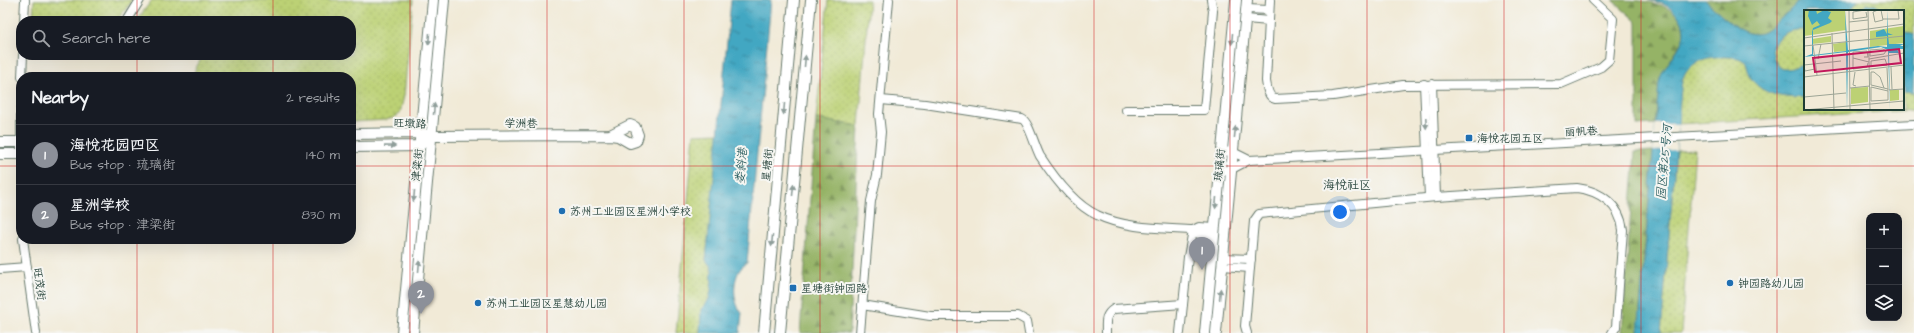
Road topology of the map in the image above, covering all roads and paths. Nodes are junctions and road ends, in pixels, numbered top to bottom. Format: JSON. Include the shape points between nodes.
{"nodes":[{"id":1,"x":25,"y":0,"type":"edge"},
{"id":2,"x":140,"y":0,"type":"edge"},
{"id":3,"x":433,"y":0,"type":"edge"},
{"id":4,"x":444,"y":0,"type":"edge"},
{"id":5,"x":794,"y":0,"type":"edge"},
{"id":6,"x":811,"y":0,"type":"edge"},
{"id":7,"x":890,"y":0,"type":"edge"},
{"id":8,"x":1211,"y":0,"type":"edge"},
{"id":9,"x":1236,"y":0,"type":"edge"},
{"id":10,"x":1270,"y":0,"type":"edge"},
{"id":11,"x":1593,"y":0,"type":"edge"},
{"id":12,"x":1247,"y":9,"type":"edge"},
{"id":13,"x":1269,"y":10,"type":"junction"},
{"id":14,"x":24,"y":16,"type":"edge"},
{"id":15,"x":129,"y":16,"type":"edge"},
{"id":16,"x":1269,"y":21,"type":"junction"},
{"id":17,"x":23,"y":60,"type":"edge"},
{"id":18,"x":22,"y":72,"type":"edge"},
{"id":19,"x":1428,"y":84,"type":"junction"},
{"id":20,"x":881,"y":100,"type":"junction"},
{"id":21,"x":1126,"y":110,"type":"dead end"},
{"id":22,"x":1914,"y":124,"type":"edge"},
{"id":23,"x":420,"y":133,"type":"junction"},
{"id":24,"x":356,"y":134,"type":"edge"},
{"id":25,"x":610,"y":135,"type":"dead end"},
{"id":26,"x":432,"y":136,"type":"junction"},
{"id":27,"x":0,"y":142,"type":"edge"},
{"id":28,"x":16,"y":142,"type":"edge"},
{"id":29,"x":419,"y":146,"type":"junction"},
{"id":30,"x":356,"y":147,"type":"edge"},
{"id":31,"x":1430,"y":150,"type":"junction"},
{"id":32,"x":1221,"y":151,"type":"junction"},
{"id":33,"x":1233,"y":152,"type":"junction"},
{"id":34,"x":0,"y":154,"type":"edge"},
{"id":35,"x":16,"y":155,"type":"edge"},
{"id":36,"x":1249,"y":160,"type":"junction"},
{"id":37,"x":1230,"y":170,"type":"junction"},
{"id":38,"x":1219,"y":171,"type":"junction"},
{"id":39,"x":1433,"y":197,"type":"junction"},
{"id":40,"x":1193,"y":230,"type":"junction"},
{"id":41,"x":1214,"y":232,"type":"junction"},
{"id":42,"x":24,"y":244,"type":"edge"},
{"id":43,"x":1251,"y":259,"type":"junction"},
{"id":44,"x":1223,"y":262,"type":"junction"},
{"id":45,"x":26,"y":267,"type":"junction"},
{"id":46,"x":0,"y":268,"type":"edge"},
{"id":47,"x":1250,"y":268,"type":"junction"},
{"id":48,"x":1184,"y":304,"type":"junction"},
{"id":49,"x":862,"y":305,"type":"junction"},
{"id":50,"x":36,"y":333,"type":"edge"},
{"id":51,"x":402,"y":333,"type":"edge"},
{"id":52,"x":413,"y":333,"type":"edge"},
{"id":53,"x":764,"y":333,"type":"edge"},
{"id":54,"x":780,"y":333,"type":"edge"},
{"id":55,"x":860,"y":333,"type":"edge"},
{"id":56,"x":1029,"y":333,"type":"edge"},
{"id":57,"x":1106,"y":333,"type":"edge"},
{"id":58,"x":1180,"y":333,"type":"edge"},
{"id":59,"x":1205,"y":333,"type":"edge"},
{"id":60,"x":1216,"y":333,"type":"edge"},
{"id":61,"x":1247,"y":333,"type":"edge"},
{"id":62,"x":1612,"y":333,"type":"edge"}],
"edges":[{"from":1,"to":14,"type":"street"},
{"from":2,"to":15,"type":"street"},
{"from":3,"to":23,"type":"main road","name":"津梁街","one_way":true},
{"from":26,"to":4,"type":"main road","name":"津梁街","one_way":true},
{"from":5,"to":53,"type":"main road","name":"星塘街","one_way":true},
{"from":54,"to":6,"type":"main road","one_way":true},
{"from":7,"to":20,"type":"street"},
{"from":8,"to":21,"type":"street","via":[[1213,11],[1204,110]]},
{"from":9,"to":32,"type":"main road","name":"琉璃街","one_way":true},
{"from":10,"to":13,"type":"street"},
{"from":11,"to":19,"type":"street","via":[[1611,15],[1614,22],[1611,55],[1601,67],[1561,84]]},
{"from":12,"to":13,"type":"street"},
{"from":12,"to":16,"type":"street"},
{"from":33,"to":12,"type":"main road","name":"琉璃街","one_way":true},
{"from":13,"to":16,"type":"street"},
{"from":16,"to":19,"type":"street","via":[[1266,81],[1268,92],[1273,98],[1332,96],[1403,85]]},
{"from":17,"to":18,"type":"street"},
{"from":19,"to":31,"type":"street"},
{"from":20,"to":40,"type":"street","via":[[1022,118],[1051,172],[1065,189],[1091,212],[1122,223]]},
{"from":20,"to":49,"type":"street","via":[[881,132],[877,175],[871,201]]},
{"from":22,"to":31,"type":"street","name":"丽帆巷"},
{"from":23,"to":24,"type":"main road","name":"旺墩路"},
{"from":23,"to":26,"type":"main road","name":"旺墩路"},
{"from":23,"to":29,"type":"main road","name":"津梁街"},
{"from":25,"to":26,"type":"main road","name":"学洲巷"},
{"from":26,"to":29,"type":"main road","name":"旺墩路"},
{"from":52,"to":26,"type":"main road","name":"津梁街","one_way":true},
{"from":27,"to":28,"type":"main road"},
{"from":30,"to":29,"type":"main road","name":"旺墩路","one_way":true},
{"from":29,"to":51,"type":"main road","name":"津梁街","one_way":true},
{"from":31,"to":36,"type":"street","name":"丽帆巷"},
{"from":31,"to":39,"type":"street"},
{"from":32,"to":33,"type":"street","name":"丽帆巷"},
{"from":32,"to":38,"type":"main road","name":"琉璃街"},
{"from":33,"to":36,"type":"street","name":"丽帆巷"},
{"from":33,"to":37,"type":"main road","name":"琉璃街"},
{"from":34,"to":35,"type":"main road"},
{"from":36,"to":37,"type":"street","name":"丽帆巷"},
{"from":37,"to":38,"type":"street","name":"丽帆巷"},
{"from":37,"to":44,"type":"main road","name":"琉璃街"},
{"from":38,"to":41,"type":"main road","name":"琉璃街","one_way":true},
{"from":39,"to":43,"type":"street","via":[[1263,212],[1254,221]]},
{"from":39,"to":62,"type":"street","via":[[1577,188],[1597,193],[1607,200],[1622,220],[1623,230],[1616,327]]},
{"from":40,"to":41,"type":"street","via":[[1199,227]]},
{"from":40,"to":48,"type":"street"},
{"from":41,"to":59,"type":"main road","name":"琉璃街"},
{"from":42,"to":45,"type":"street","name":"旺茂街"},
{"from":43,"to":44,"type":"street"},
{"from":43,"to":47,"type":"street"},
{"from":44,"to":47,"type":"street"},
{"from":60,"to":44,"type":"main road","name":"琉璃街","one_way":true},
{"from":45,"to":46,"type":"street"},
{"from":45,"to":50,"type":"street","name":"旺茂街"},
{"from":47,"to":61,"type":"street","via":[[1245,326]]},
{"from":48,"to":57,"type":"street","via":[[1114,309],[1106,319]]},
{"from":48,"to":58,"type":"street"},
{"from":49,"to":55,"type":"street"},
{"from":49,"to":56,"type":"street","via":[[930,316],[1018,316],[1027,321]]}]}
